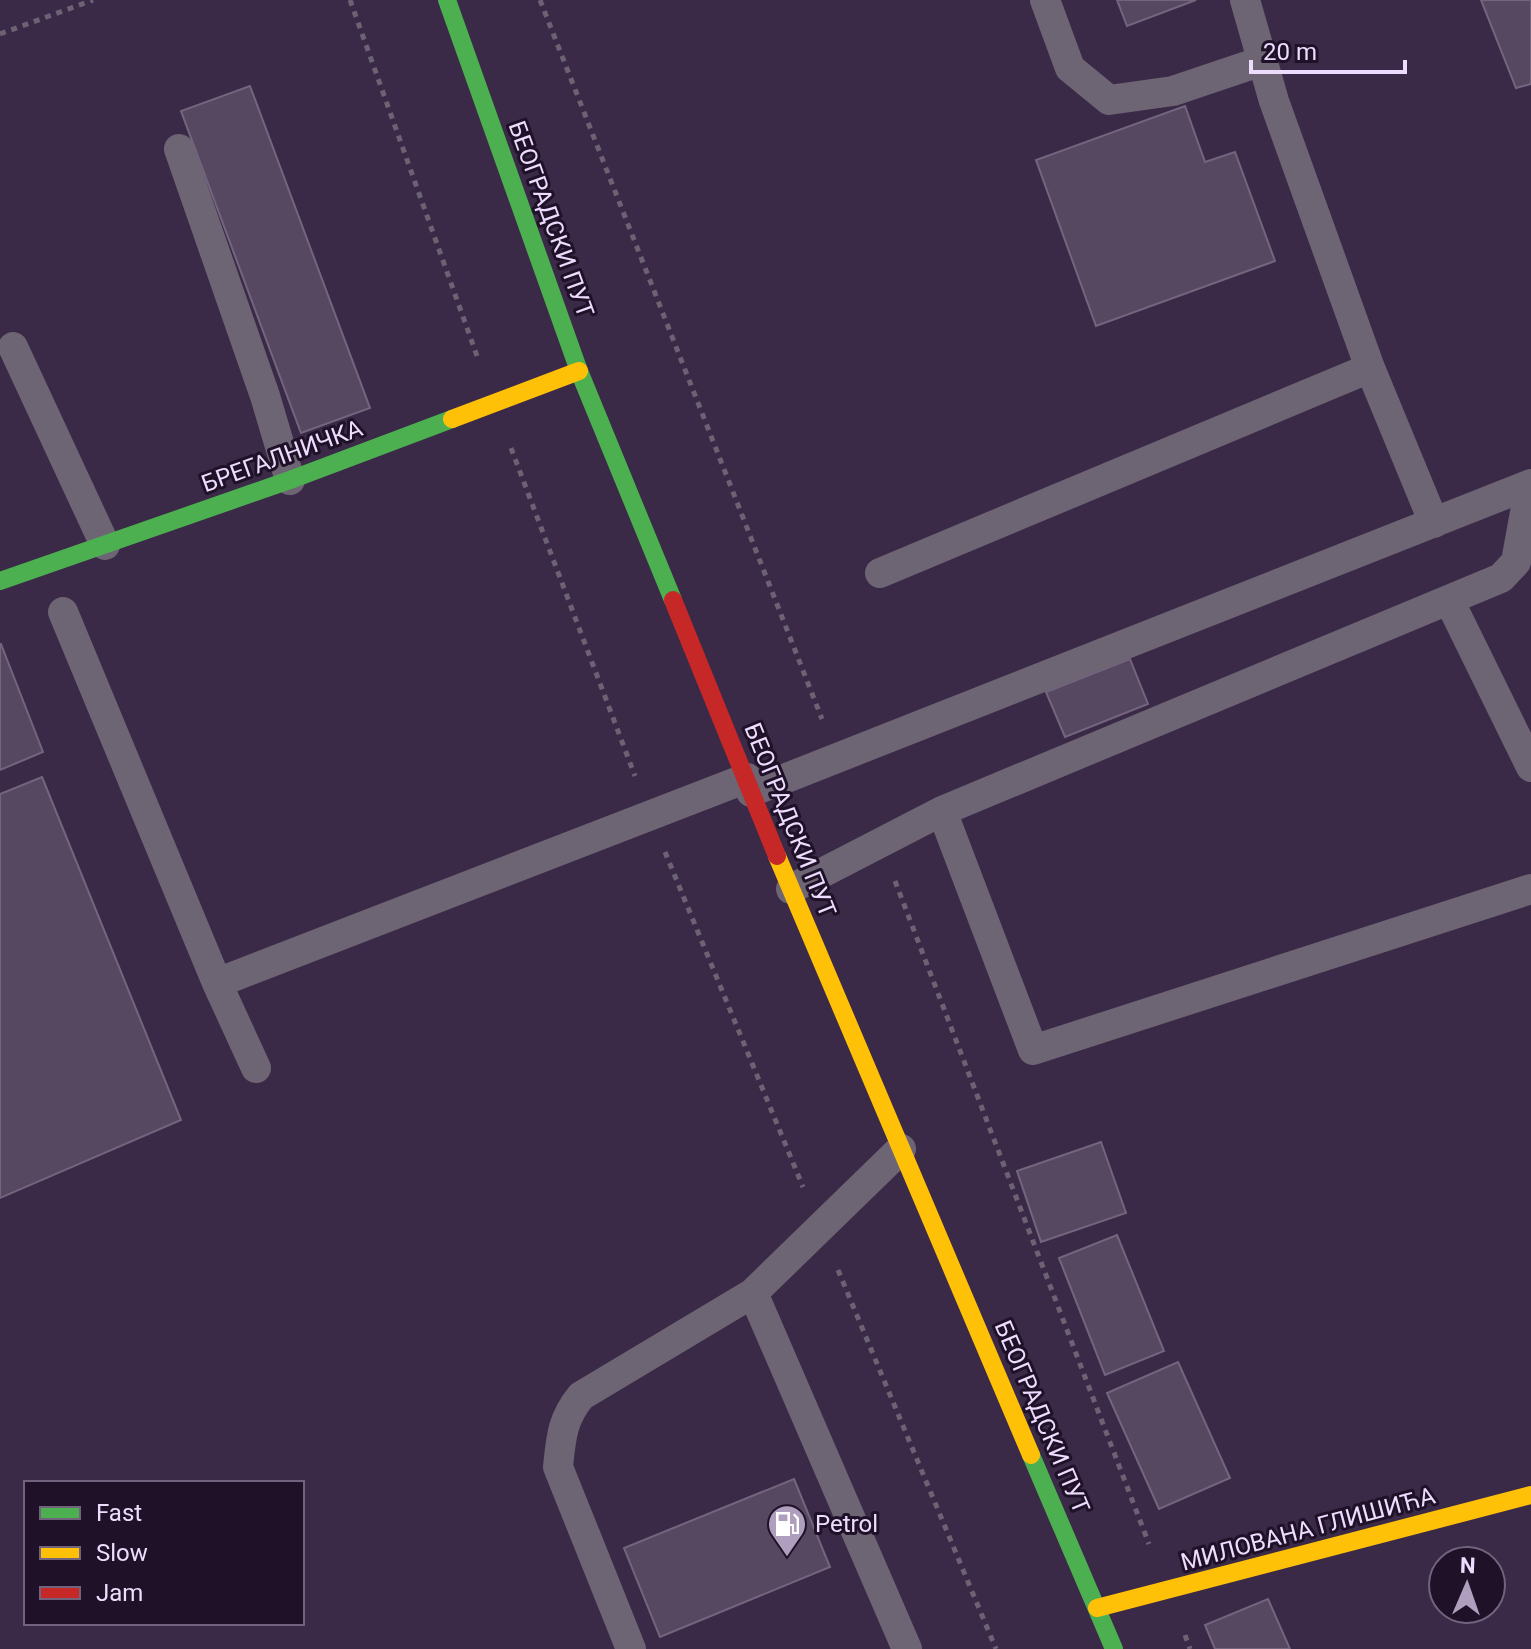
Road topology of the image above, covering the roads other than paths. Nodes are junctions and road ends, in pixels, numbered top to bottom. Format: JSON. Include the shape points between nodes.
{"nodes":[{"id":1,"x":447,"y":0,"type":"edge"},
{"id":2,"x":1045,"y":0,"type":"edge"},
{"id":3,"x":1245,"y":0,"type":"edge"},
{"id":4,"x":1262,"y":61,"type":"junction"},
{"id":5,"x":179,"y":149,"type":"dead end"},
{"id":6,"x":13,"y":347,"type":"dead end"},
{"id":7,"x":1370,"y":368,"type":"junction"},
{"id":8,"x":579,"y":371,"type":"junction"},
{"id":9,"x":290,"y":480,"type":"junction"},
{"id":10,"x":1530,"y":484,"type":"edge"},
{"id":11,"x":1434,"y":523,"type":"junction"},
{"id":12,"x":105,"y":545,"type":"junction"},
{"id":13,"x":880,"y":573,"type":"dead end"},
{"id":14,"x":0,"y":581,"type":"edge"},
{"id":15,"x":1449,"y":600,"type":"junction"},
{"id":16,"x":63,"y":612,"type":"dead end"},
{"id":17,"x":1531,"y":767,"type":"edge"},
{"id":18,"x":749,"y":785,"type":"junction"},
{"id":19,"x":942,"y":811,"type":"junction"},
{"id":20,"x":791,"y":889,"type":"junction"},
{"id":21,"x":1531,"y":889,"type":"edge"},
{"id":22,"x":217,"y":983,"type":"junction"},
{"id":23,"x":256,"y":1068,"type":"dead end"},
{"id":24,"x":901,"y":1149,"type":"junction"},
{"id":25,"x":753,"y":1293,"type":"junction"},
{"id":26,"x":1531,"y":1495,"type":"edge"},
{"id":27,"x":1097,"y":1608,"type":"junction"},
{"id":28,"x":631,"y":1649,"type":"edge"},
{"id":29,"x":907,"y":1649,"type":"edge"},
{"id":30,"x":1114,"y":1649,"type":"edge"}],
"edges":[{"from":1,"to":8,"type":"main road","name":"БЕОГРАДСКИ ПУТ"},
{"from":2,"to":4,"type":"lane","via":[[1070,68],[1109,100],[1173,91]]},
{"from":3,"to":4,"type":"lane"},
{"from":4,"to":7,"type":"lane"},
{"from":5,"to":9,"type":"lane"},
{"from":6,"to":12,"type":"lane"},
{"from":7,"to":11,"type":"lane"},
{"from":7,"to":13,"type":"lane"},
{"from":8,"to":9,"type":"main road","name":"БРЕГАЛНИЧКА"},
{"from":8,"to":18,"type":"main road","name":"БЕОГРАДСКИ ПУТ"},
{"from":9,"to":12,"type":"main road","name":"БРЕГАЛНИЧКА"},
{"from":10,"to":11,"type":"lane"},
{"from":10,"to":15,"type":"lane","via":[[1516,562],[1501,578]]},
{"from":11,"to":18,"type":"lane"},
{"from":12,"to":14,"type":"main road","name":"БРЕГАЛНИЧКА"},
{"from":15,"to":17,"type":"lane"},
{"from":15,"to":19,"type":"lane"},
{"from":16,"to":22,"type":"lane"},
{"from":18,"to":20,"type":"main road","name":"БЕОГРАДСКИ ПУТ"},
{"from":18,"to":22,"type":"lane"},
{"from":19,"to":20,"type":"lane"},
{"from":19,"to":21,"type":"lane","via":[[1033,1050]]},
{"from":20,"to":24,"type":"main road","name":"БЕОГРАДСКИ ПУТ"},
{"from":22,"to":23,"type":"lane"},
{"from":24,"to":25,"type":"lane"},
{"from":24,"to":27,"type":"main road","name":"БЕОГРАДСКИ ПУТ"},
{"from":25,"to":28,"type":"lane","via":[[581,1396],[568,1412],[558,1467]]},
{"from":25,"to":29,"type":"lane"},
{"from":26,"to":27,"type":"main road","name":"МИЛОВАНА ГЛИШИЋА"},
{"from":27,"to":30,"type":"main road","name":"БЕОГРАДСКИ ПУТ"}]}
